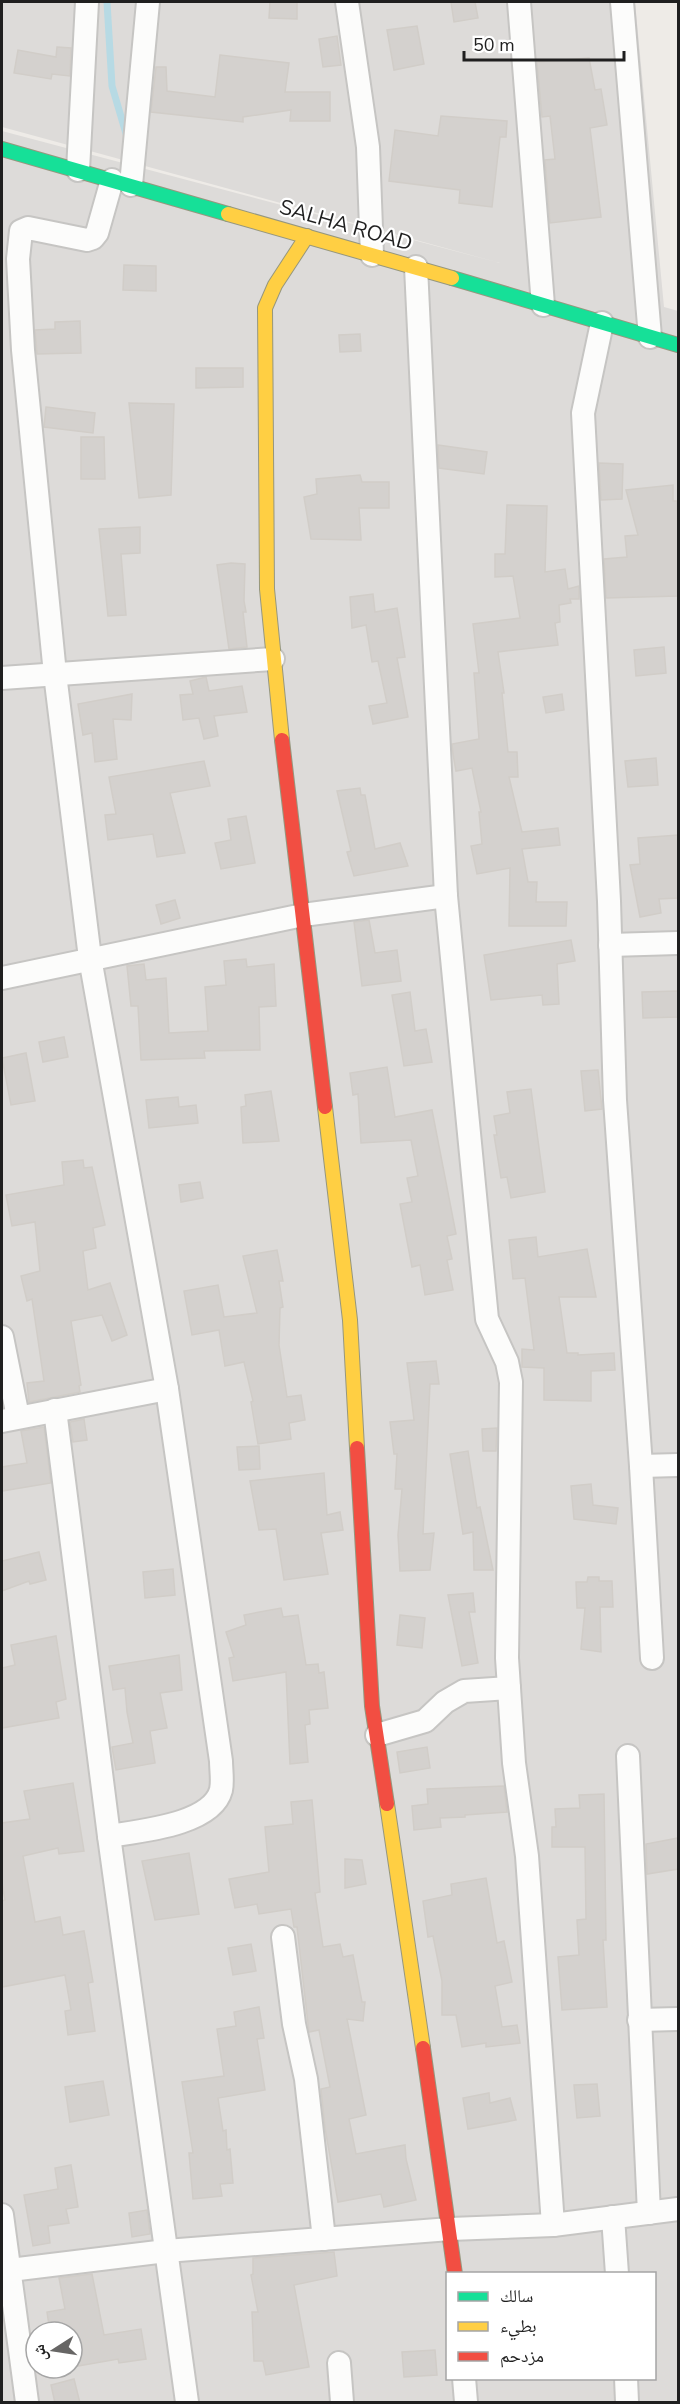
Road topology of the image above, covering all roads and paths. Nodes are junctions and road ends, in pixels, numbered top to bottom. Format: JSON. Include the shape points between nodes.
{"nodes":[{"id":1,"x":87,"y":2,"type":"edge"},
{"id":2,"x":148,"y":2,"type":"edge"},
{"id":3,"x":347,"y":2,"type":"edge"},
{"id":4,"x":519,"y":2,"type":"edge"},
{"id":5,"x":622,"y":2,"type":"edge"},
{"id":6,"x":2,"y":149,"type":"edge"},
{"id":7,"x":78,"y":170,"type":"junction"},
{"id":8,"x":122,"y":182,"type":"junction"},
{"id":9,"x":307,"y":236,"type":"junction"},
{"id":10,"x":372,"y":255,"type":"junction"},
{"id":11,"x":416,"y":267,"type":"junction"},
{"id":12,"x":543,"y":305,"type":"junction"},
{"id":13,"x":602,"y":323,"type":"junction"},
{"id":14,"x":650,"y":337,"type":"junction"},
{"id":15,"x":678,"y":345,"type":"edge"},
{"id":16,"x":273,"y":659,"type":"junction"},
{"id":17,"x":55,"y":674,"type":"junction"},
{"id":18,"x":2,"y":678,"type":"edge"},
{"id":19,"x":446,"y":896,"type":"junction"},
{"id":20,"x":303,"y":915,"type":"junction"},
{"id":21,"x":678,"y":943,"type":"edge"},
{"id":22,"x":610,"y":945,"type":"junction"},
{"id":23,"x":90,"y":958,"type":"junction"},
{"id":24,"x":2,"y":978,"type":"edge"},
{"id":25,"x":2,"y":1338,"type":"edge"},
{"id":26,"x":167,"y":1389,"type":"junction"},
{"id":27,"x":55,"y":1410,"type":"junction"},
{"id":28,"x":10,"y":1419,"type":"edge"},
{"id":29,"x":678,"y":1465,"type":"edge"},
{"id":30,"x":641,"y":1466,"type":"junction"},
{"id":31,"x":652,"y":1658,"type":"dead end"},
{"id":32,"x":509,"y":1688,"type":"junction"},
{"id":33,"x":377,"y":1735,"type":"junction"},
{"id":34,"x":628,"y":1756,"type":"dead end"},
{"id":35,"x":109,"y":1836,"type":"junction"},
{"id":36,"x":283,"y":1937,"type":"dead end"},
{"id":37,"x":678,"y":2019,"type":"edge"},
{"id":38,"x":639,"y":2020,"type":"junction"},
{"id":39,"x":678,"y":2210,"type":"edge"},
{"id":40,"x":649,"y":2213,"type":"junction"},
{"id":41,"x":2,"y":2215,"type":"edge"},
{"id":42,"x":613,"y":2217,"type":"junction"},
{"id":43,"x":552,"y":2224,"type":"junction"},
{"id":44,"x":450,"y":2229,"type":"junction"},
{"id":45,"x":324,"y":2239,"type":"junction"},
{"id":46,"x":166,"y":2251,"type":"junction"},
{"id":47,"x":5,"y":2271,"type":"edge"},
{"id":48,"x":454,"y":2272,"type":"edge"},
{"id":49,"x":617,"y":2272,"type":"edge"},
{"id":50,"x":339,"y":2363,"type":"dead end"},
{"id":51,"x":464,"y":2380,"type":"edge"},
{"id":52,"x":626,"y":2380,"type":"edge"},
{"id":53,"x":27,"y":2403,"type":"edge"},
{"id":54,"x":187,"y":2403,"type":"edge"},
{"id":55,"x":342,"y":2403,"type":"edge"},
{"id":56,"x":466,"y":2403,"type":"edge"},
{"id":57,"x":627,"y":2403,"type":"edge"}],
"edges":[{"from":1,"to":7,"type":"street"},
{"from":2,"to":8,"type":"street"},
{"from":3,"to":10,"type":"street","via":[[368,147]]},
{"from":4,"to":12,"type":"street"},
{"from":5,"to":14,"type":"street"},
{"from":6,"to":7,"type":"street","name":"SALHA ROAD"},
{"from":7,"to":8,"type":"street","name":"SALHA ROAD"},
{"from":8,"to":9,"type":"street","name":"SALHA ROAD"},
{"from":8,"to":17,"type":"street","via":[[93,238],[28,228],[19,237],[23,351]]},
{"from":9,"to":10,"type":"street","name":"SALHA ROAD"},
{"from":9,"to":16,"type":"street","via":[[265,308],[267,589]]},
{"from":10,"to":11,"type":"street","name":"SALHA ROAD"},
{"from":11,"to":12,"type":"street","name":"SALHA ROAD"},
{"from":11,"to":19,"type":"street"},
{"from":12,"to":13,"type":"street","name":"SALHA ROAD"},
{"from":13,"to":14,"type":"street","name":"SALHA ROAD"},
{"from":13,"to":22,"type":"street","via":[[583,413]]},
{"from":14,"to":15,"type":"street","name":"SALHA ROAD"},
{"from":16,"to":17,"type":"street"},
{"from":16,"to":20,"type":"street"},
{"from":17,"to":18,"type":"street"},
{"from":17,"to":23,"type":"street"},
{"from":19,"to":20,"type":"street"},
{"from":19,"to":32,"type":"street","via":[[488,1319],[507,1362],[511,1382],[506,1603]]},
{"from":20,"to":23,"type":"street"},
{"from":20,"to":33,"type":"street","via":[[350,1320]]},
{"from":21,"to":22,"type":"street"},
{"from":22,"to":30,"type":"street","via":[[615,1100]]},
{"from":23,"to":24,"type":"street"},
{"from":23,"to":26,"type":"street"},
{"from":25,"to":28,"type":"street"},
{"from":26,"to":27,"type":"street"},
{"from":26,"to":35,"type":"street","via":[[221,1761],[221,1789],[207,1810],[164,1827]]},
{"from":27,"to":28,"type":"street"},
{"from":27,"to":35,"type":"street"},
{"from":29,"to":30,"type":"street"},
{"from":30,"to":31,"type":"street"},
{"from":32,"to":33,"type":"street","via":[[464,1691],[424,1722]]},
{"from":32,"to":43,"type":"street","via":[[514,1763],[527,1856]]},
{"from":33,"to":44,"type":"street"},
{"from":34,"to":38,"type":"street"},
{"from":35,"to":46,"type":"street"},
{"from":36,"to":45,"type":"street","via":[[294,2024],[306,2079]]},
{"from":37,"to":38,"type":"street"},
{"from":38,"to":40,"type":"street"},
{"from":39,"to":40,"type":"street"},
{"from":40,"to":42,"type":"street"},
{"from":41,"to":47,"type":"street"},
{"from":42,"to":43,"type":"street"},
{"from":42,"to":49,"type":"street"},
{"from":43,"to":44,"type":"street"},
{"from":44,"to":45,"type":"street"},
{"from":44,"to":48,"type":"street"},
{"from":45,"to":46,"type":"street"},
{"from":46,"to":47,"type":"street"},
{"from":46,"to":54,"type":"street"},
{"from":47,"to":53,"type":"street"},
{"from":50,"to":55,"type":"street"},
{"from":51,"to":56,"type":"street"},
{"from":52,"to":57,"type":"street"}]}
